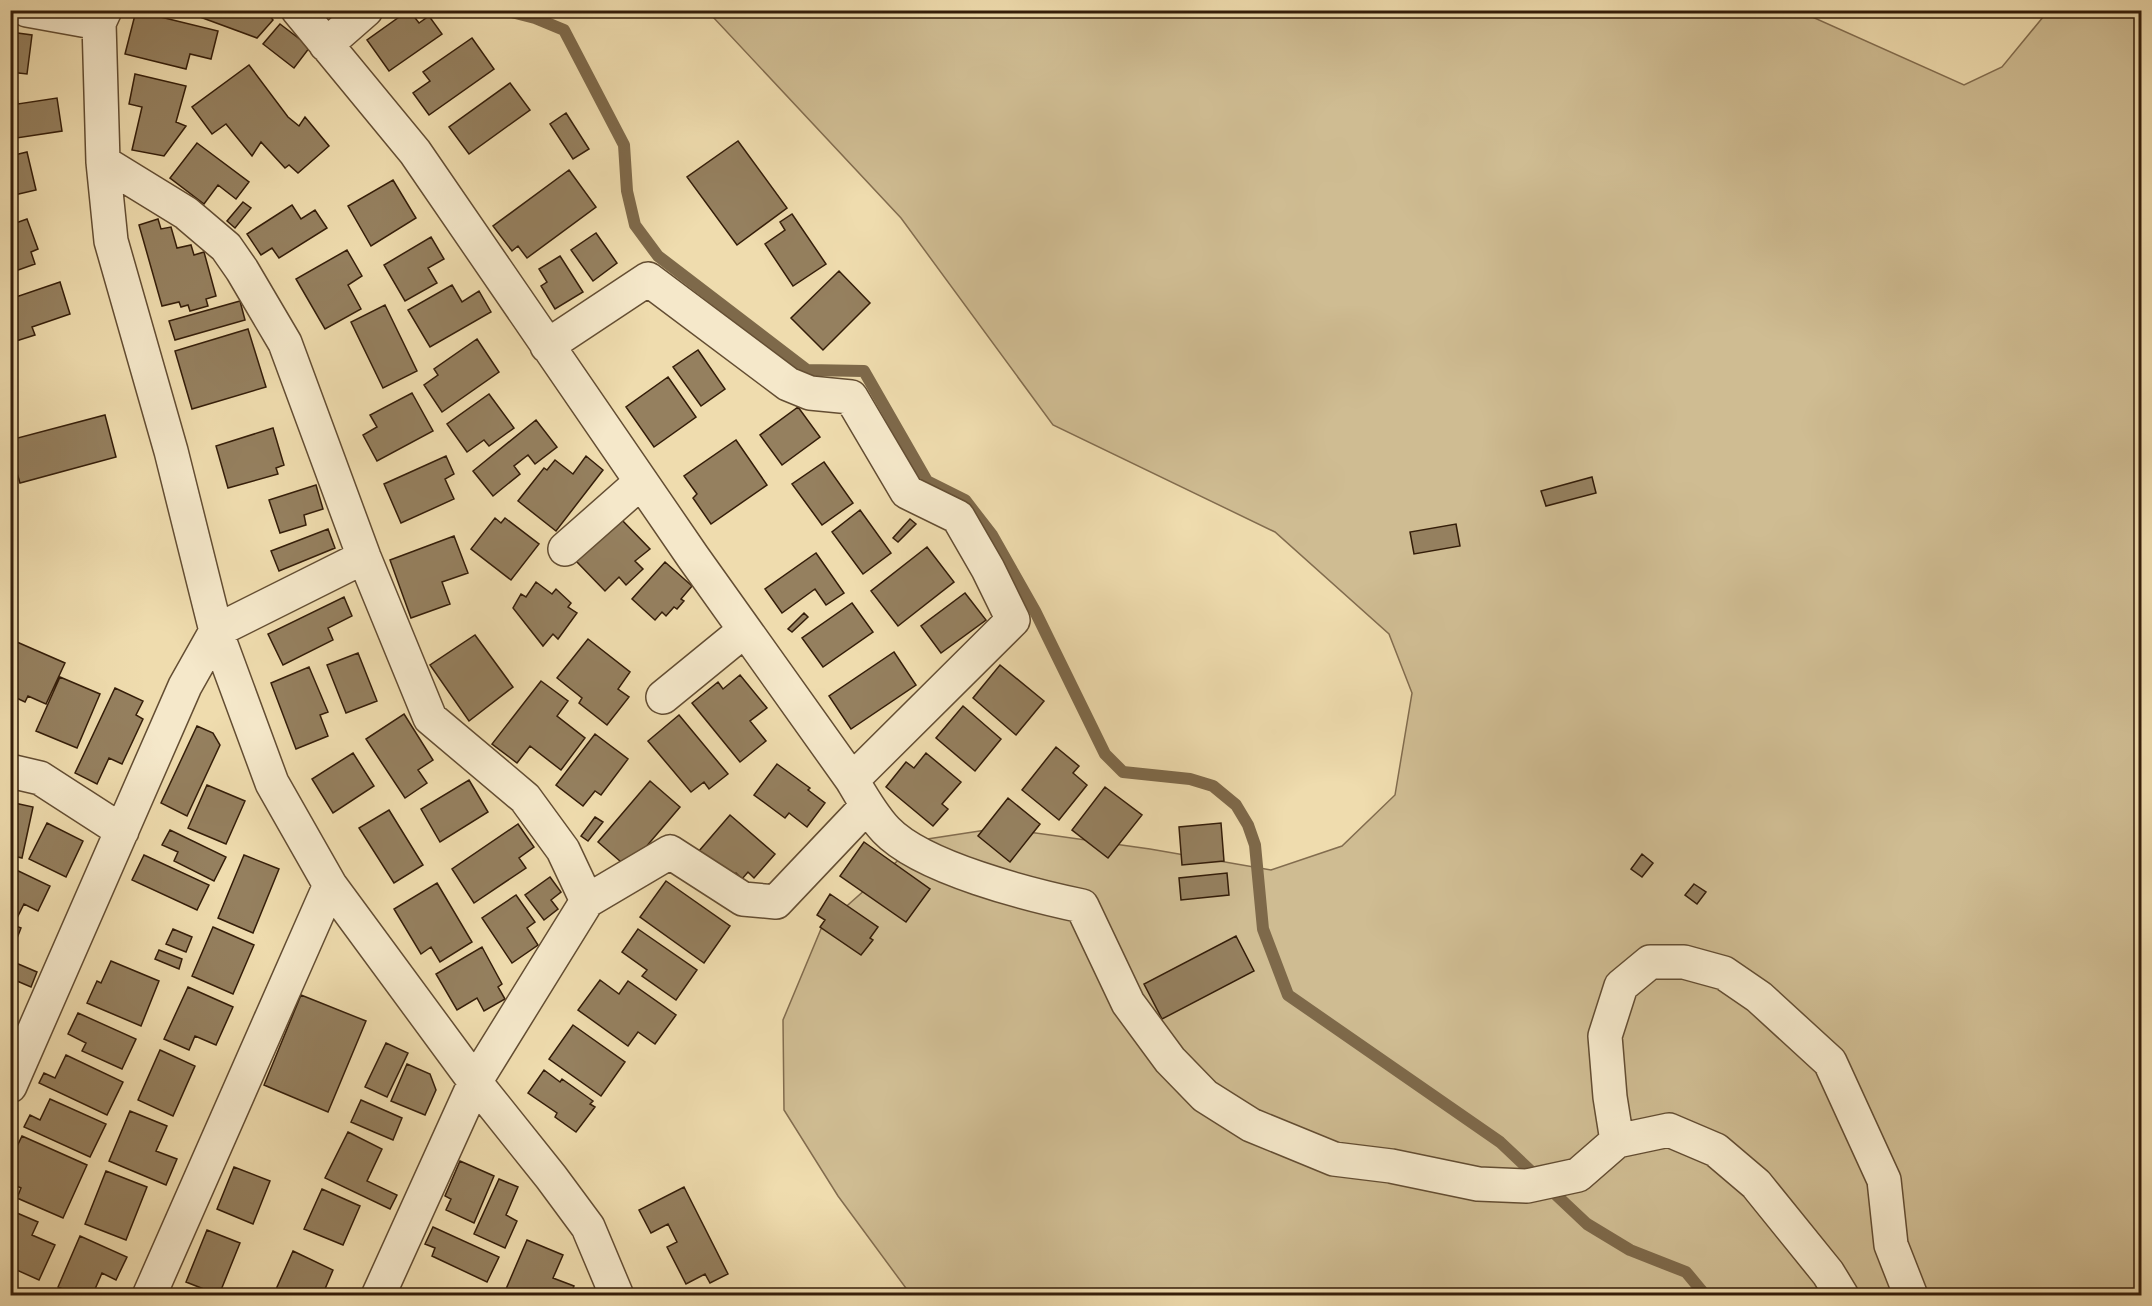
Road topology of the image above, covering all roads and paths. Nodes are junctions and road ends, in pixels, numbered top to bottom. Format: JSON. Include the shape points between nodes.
{"nodes":[{"id":1,"x":27,"y":10,"type":"edge"},
{"id":2,"x":298,"y":10,"type":"edge"},
{"id":3,"x":366,"y":10,"type":"edge"},
{"id":4,"x":102,"y":17,"type":"edge"},
{"id":5,"x":326,"y":45,"type":"junction"},
{"id":6,"x":103,"y":162,"type":"junction"},
{"id":7,"x":547,"y":346,"type":"junction"},
{"id":8,"x":641,"y":482,"type":"junction"},
{"id":9,"x":565,"y":549,"type":"dead end"},
{"id":10,"x":364,"y":558,"type":"junction"},
{"id":11,"x":745,"y":630,"type":"junction"},
{"id":12,"x":216,"y":631,"type":"junction"},
{"id":13,"x":663,"y":697,"type":"dead end"},
{"id":14,"x":10,"y":771,"type":"edge"},
{"id":15,"x":860,"y":793,"type":"junction"},
{"id":16,"x":122,"y":831,"type":"junction"},
{"id":17,"x":330,"y":885,"type":"junction"},
{"id":18,"x":587,"y":901,"type":"junction"},
{"id":19,"x":475,"y":1082,"type":"junction"},
{"id":20,"x":10,"y":1086,"type":"edge"},
{"id":21,"x":1617,"y":1141,"type":"junction"},
{"id":22,"x":149,"y":1296,"type":"edge"},
{"id":23,"x":378,"y":1296,"type":"edge"},
{"id":24,"x":617,"y":1296,"type":"edge"},
{"id":25,"x":1842,"y":1296,"type":"edge"},
{"id":26,"x":1911,"y":1296,"type":"edge"}],
"edges":[{"from":1,"to":4,"type":"street"},
{"from":2,"to":5,"type":"street"},
{"from":3,"to":5,"type":"street"},
{"from":4,"to":6,"type":"street"},
{"from":5,"to":7,"type":"street","via":[[415,152]]},
{"from":6,"to":10,"type":"street","via":[[186,213],[226,248],[242,270],[285,343]]},
{"from":6,"to":12,"type":"street","via":[[111,241],[171,451]]},
{"from":7,"to":8,"type":"street"},
{"from":7,"to":15,"type":"street","via":[[648,279],[788,384],[810,393],[851,397],[907,492],[958,518],[1013,620]]},
{"from":8,"to":9,"type":"street"},
{"from":8,"to":11,"type":"street"},
{"from":10,"to":12,"type":"street"},
{"from":10,"to":18,"type":"street","via":[[430,718],[525,798],[563,850]]},
{"from":11,"to":13,"type":"street"},
{"from":11,"to":15,"type":"street"},
{"from":12,"to":16,"type":"street","via":[[185,686]]},
{"from":12,"to":17,"type":"street","via":[[272,783]]},
{"from":14,"to":16,"type":"street","via":[[40,778]]},
{"from":15,"to":18,"type":"street","via":[[776,902],[743,899],[670,852]]},
{"from":15,"to":21,"type":"street","via":[[886,831],[916,853],[1037,897],[1082,906],[1128,1003],[1170,1060],[1205,1096],[1251,1125],[1334,1159],[1478,1184],[1527,1186],[1578,1175]]},
{"from":16,"to":20,"type":"street"},
{"from":17,"to":19,"type":"street"},
{"from":17,"to":22,"type":"street"},
{"from":18,"to":19,"type":"street"},
{"from":19,"to":23,"type":"street"},
{"from":19,"to":24,"type":"street","via":[[588,1227]]},
{"from":21,"to":25,"type":"street","via":[[1669,1130],[1716,1150],[1756,1184]]},
{"from":21,"to":26,"type":"street","via":[[1605,1036],[1621,986],[1650,962],[1684,962],[1724,973],[1759,997],[1830,1062],[1884,1180],[1891,1245]]}]}
